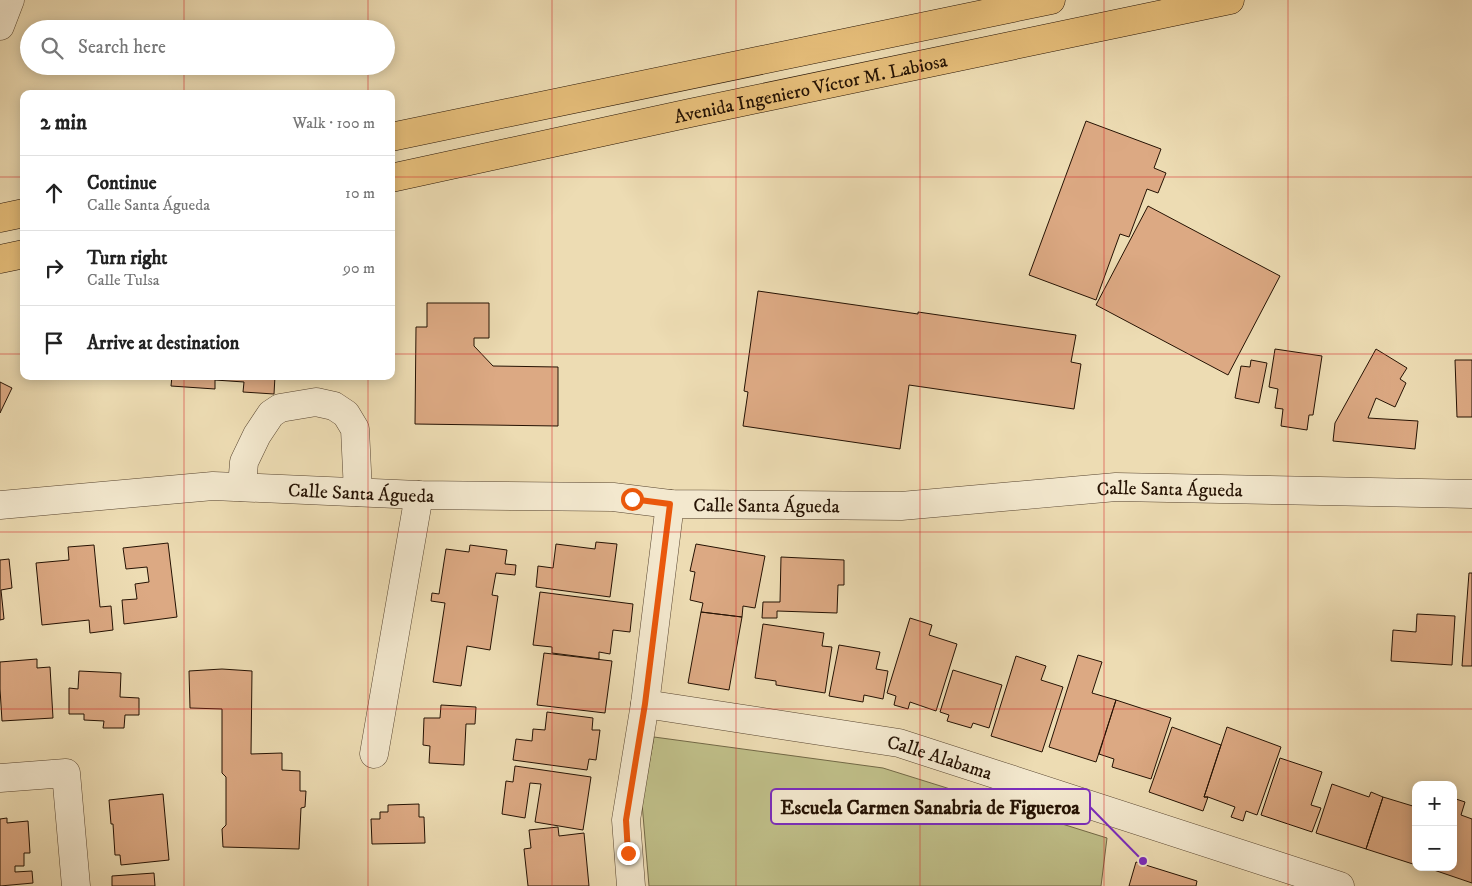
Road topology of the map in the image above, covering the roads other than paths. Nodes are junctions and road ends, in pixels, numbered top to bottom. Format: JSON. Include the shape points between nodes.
{"nodes":[{"id":1,"x":10,"y":0,"type":"edge"},
{"id":2,"x":1051,"y":0,"type":"edge"},
{"id":3,"x":1230,"y":0,"type":"edge"},
{"id":4,"x":0,"y":26,"type":"edge"},
{"id":5,"x":395,"y":136,"type":"edge"},
{"id":6,"x":395,"y":177,"type":"edge"},
{"id":7,"x":20,"y":255,"type":"edge"},
{"id":8,"x":0,"y":259,"type":"edge"},
{"id":9,"x":242,"y":487,"type":"junction"},
{"id":10,"x":358,"y":492,"type":"junction"},
{"id":11,"x":1472,"y":494,"type":"edge"},
{"id":12,"x":419,"y":495,"type":"junction"},
{"id":13,"x":670,"y":504,"type":"junction"},
{"id":14,"x":0,"y":505,"type":"edge"},
{"id":15,"x":645,"y":704,"type":"junction"},
{"id":16,"x":374,"y":754,"type":"dead end"},
{"id":17,"x":0,"y":778,"type":"edge"},
{"id":18,"x":76,"y":886,"type":"edge"},
{"id":19,"x":631,"y":886,"type":"edge"},
{"id":20,"x":1340,"y":886,"type":"edge"}],
"edges":[{"from":1,"to":4,"type":"street"},
{"from":2,"to":5,"type":"main road","name":"Avenida Ingeniero Víctor M. Labiosa"},
{"from":3,"to":6,"type":"main road","name":"Avenida Ingeniero Víctor M. Labiosa"},
{"from":7,"to":8,"type":"main road"},
{"from":9,"to":10,"type":"street","name":"Calle Santa Águeda"},
{"from":9,"to":10,"type":"street","via":[[244,462],[271,414],[280,408],[316,402],[334,406],[346,414],[355,430]]},
{"from":9,"to":14,"type":"street","name":"Calle Santa Águeda","via":[[213,486]]},
{"from":10,"to":12,"type":"street","name":"Calle Santa Águeda"},
{"from":11,"to":13,"type":"street","name":"Calle Santa Águeda","via":[[1116,487],[901,506]]},
{"from":12,"to":13,"type":"street","name":"Calle Santa Águeda","via":[[613,497]]},
{"from":12,"to":16,"type":"street"},
{"from":13,"to":15,"type":"street"},
{"from":15,"to":19,"type":"street","via":[[626,820]]},
{"from":15,"to":20,"type":"street","name":"Calle Alabama","via":[[899,744]]},
{"from":17,"to":18,"type":"street","via":[[66,773]]}]}
